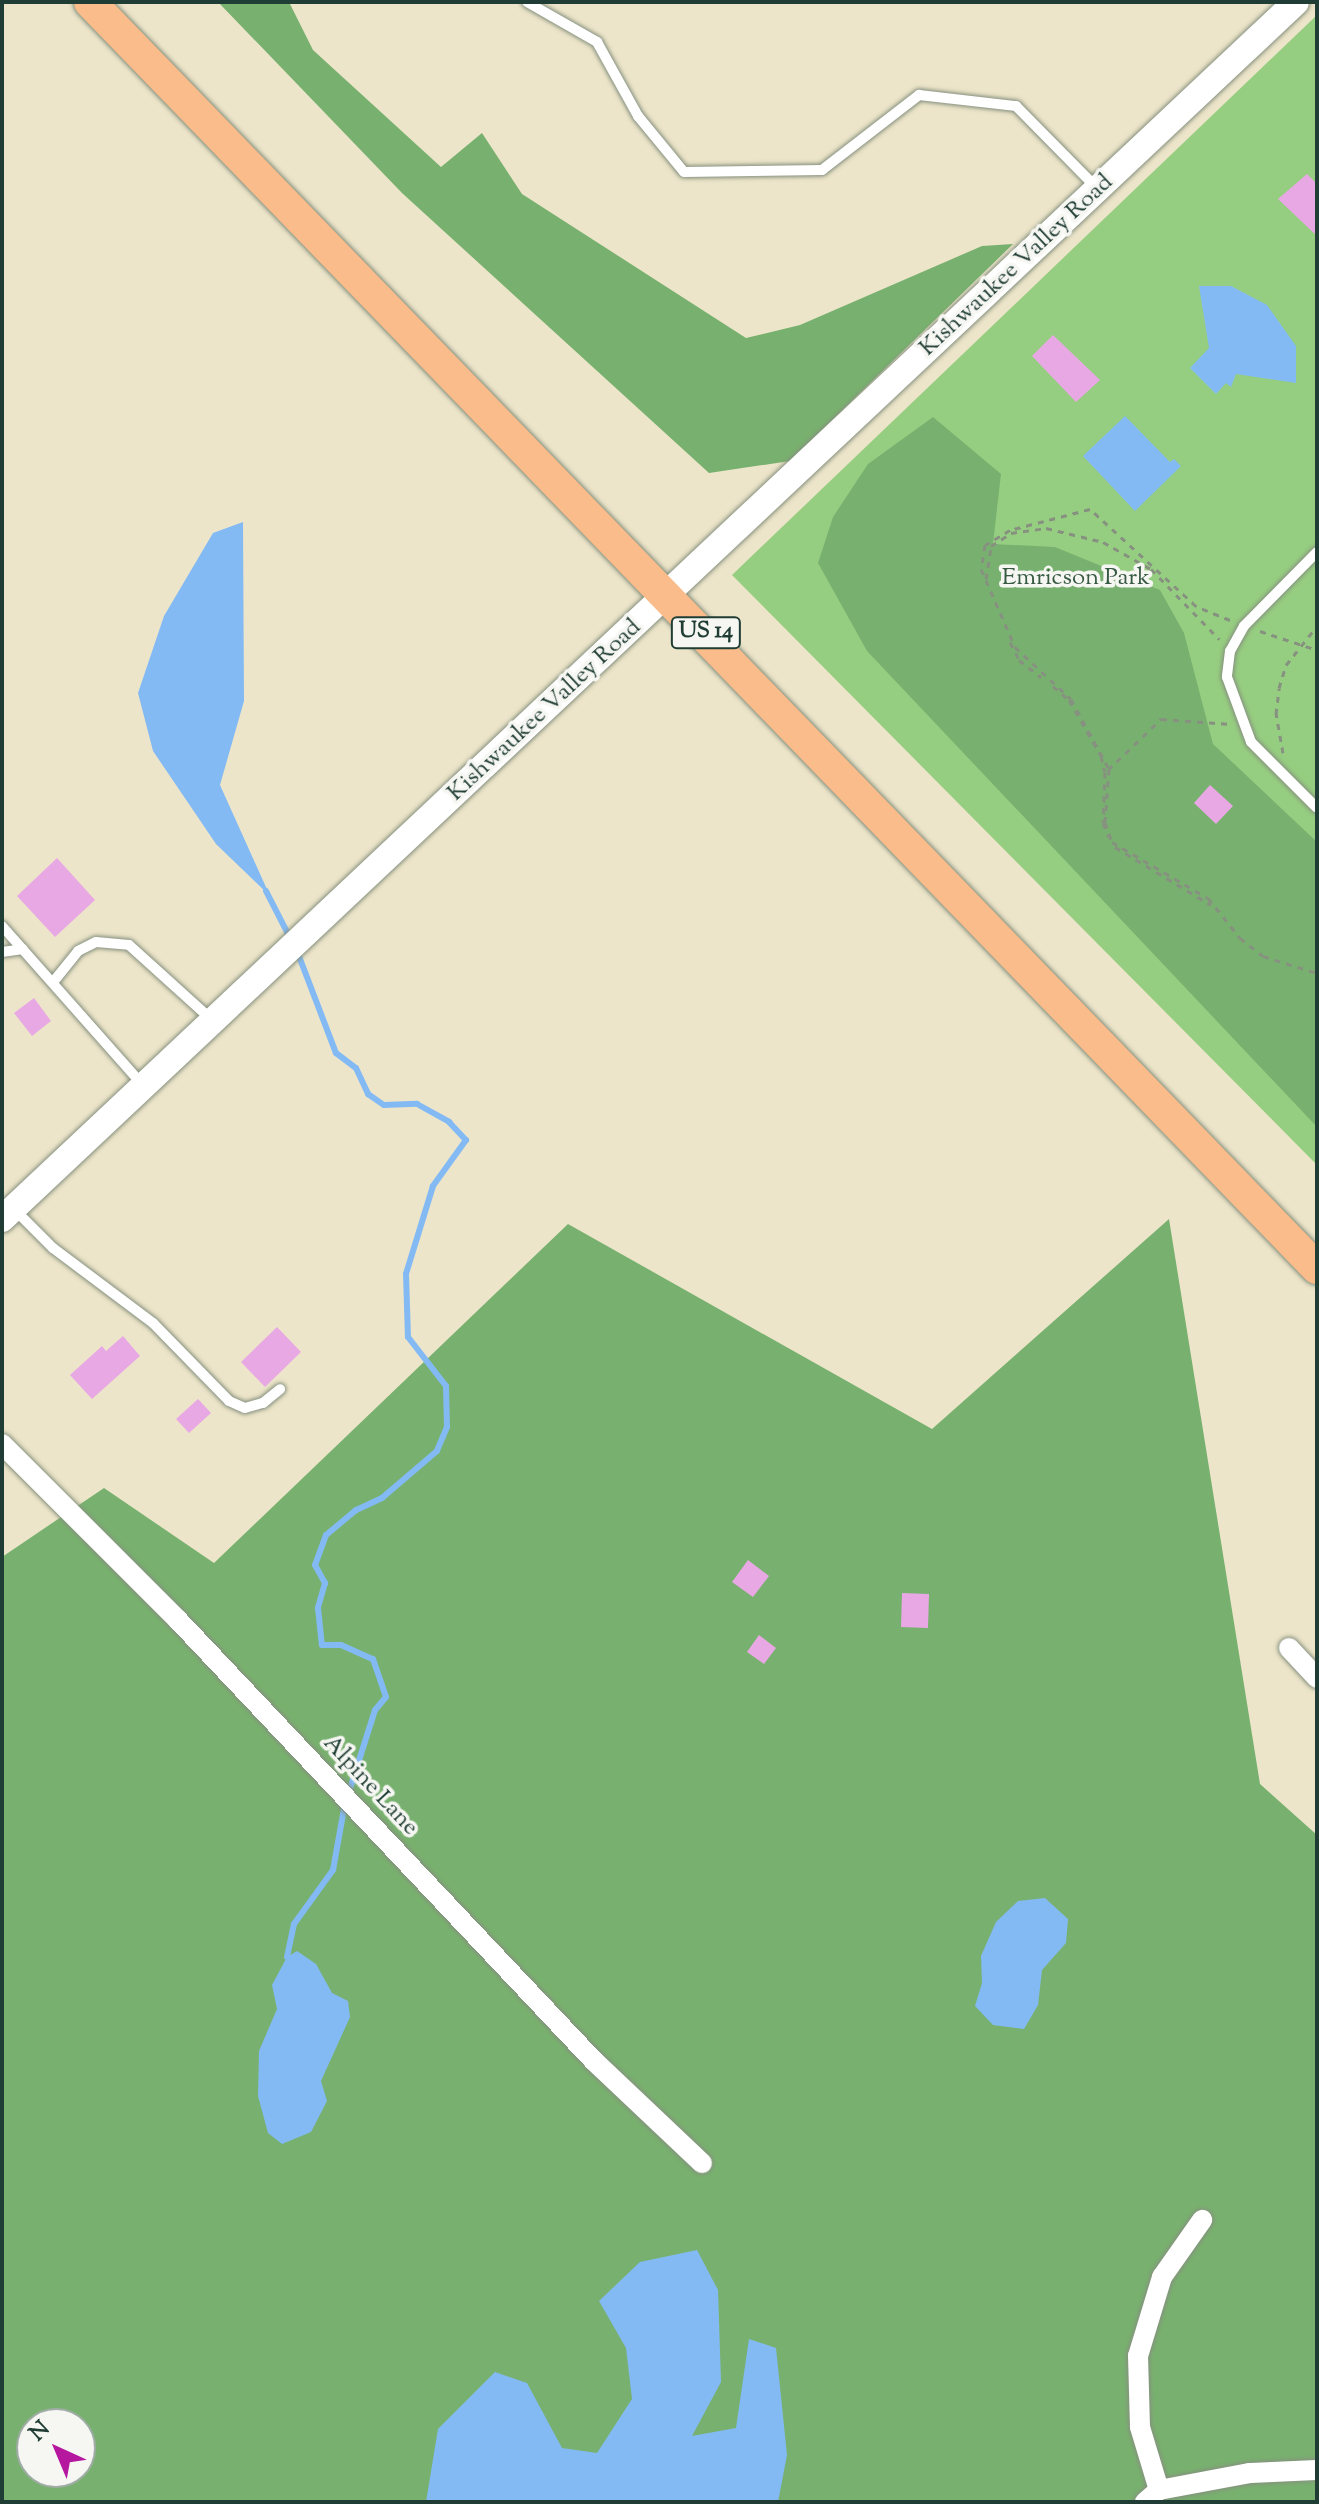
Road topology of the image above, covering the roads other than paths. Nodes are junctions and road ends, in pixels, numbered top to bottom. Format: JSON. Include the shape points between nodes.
{"nodes":[{"id":1,"x":90,"y":2,"type":"edge"},
{"id":2,"x":527,"y":2,"type":"edge"},
{"id":3,"x":1296,"y":2,"type":"edge"},
{"id":4,"x":1098,"y":189,"type":"junction"},
{"id":5,"x":1317,"y":552,"type":"edge"},
{"id":6,"x":669,"y":595,"type":"junction"},
{"id":7,"x":1317,"y":808,"type":"edge"},
{"id":8,"x":2,"y":926,"type":"edge"},
{"id":9,"x":23,"y":949,"type":"junction"},
{"id":10,"x":2,"y":952,"type":"edge"},
{"id":11,"x":54,"y":981,"type":"junction"},
{"id":12,"x":213,"y":1021,"type":"junction"},
{"id":13,"x":143,"y":1086,"type":"junction"},
{"id":14,"x":8,"y":1214,"type":"edge"},
{"id":15,"x":1317,"y":1268,"type":"edge"},
{"id":16,"x":280,"y":1389,"type":"dead end"},
{"id":17,"x":2,"y":1444,"type":"edge"},
{"id":18,"x":1289,"y":1648,"type":"dead end"},
{"id":19,"x":1317,"y":1678,"type":"edge"},
{"id":20,"x":702,"y":2163,"type":"dead end"},
{"id":21,"x":1202,"y":2220,"type":"dead end"},
{"id":22,"x":1317,"y":2470,"type":"edge"},
{"id":23,"x":1152,"y":2496,"type":"edge"}],
"edges":[{"from":1,"to":6,"type":"main road","number":"US 14"},
{"from":2,"to":4,"type":"lane","via":[[597,42],[638,116],[684,172],[822,170],[919,95],[1016,106]]},
{"from":3,"to":4,"type":"street","name":"Kishwaukee Valley Road"},
{"from":4,"to":6,"type":"street","name":"Kishwaukee Valley Road"},
{"from":5,"to":7,"type":"lane","via":[[1244,626],[1230,651],[1227,677],[1251,742]]},
{"from":6,"to":12,"type":"street","name":"Kishwaukee Valley Road"},
{"from":6,"to":15,"type":"main road","number":"US 14"},
{"from":8,"to":9,"type":"lane"},
{"from":9,"to":10,"type":"lane"},
{"from":9,"to":11,"type":"lane"},
{"from":11,"to":12,"type":"lane","via":[[78,951],[96,942],[129,945]]},
{"from":11,"to":13,"type":"lane"},
{"from":12,"to":13,"type":"street","name":"Kishwaukee Valley Road"},
{"from":13,"to":14,"type":"street","name":"Kishwaukee Valley Road"},
{"from":14,"to":16,"type":"lane","via":[[153,1323],[229,1401],[245,1408],[263,1403]]},
{"from":17,"to":20,"type":"street","name":"Alpine Lane","via":[[178,1620],[593,2060]]},
{"from":18,"to":19,"type":"street"},
{"from":21,"to":23,"type":"street","via":[[1162,2277],[1138,2356],[1140,2427]]},
{"from":22,"to":23,"type":"street","via":[[1250,2473]]}]}
